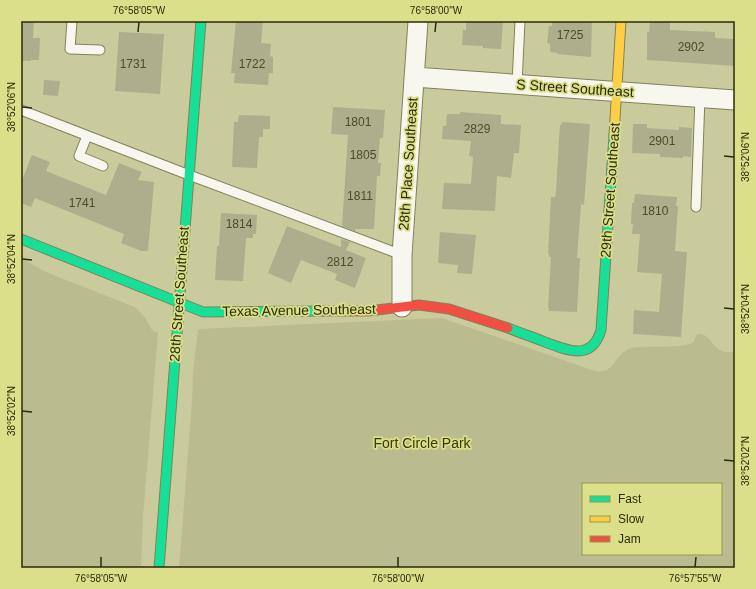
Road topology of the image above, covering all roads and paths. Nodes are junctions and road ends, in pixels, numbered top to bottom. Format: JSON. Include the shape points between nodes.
{"nodes":[{"id":1,"x":72,"y":21,"type":"edge"},
{"id":2,"x":201,"y":21,"type":"edge"},
{"id":3,"x":418,"y":21,"type":"edge"},
{"id":4,"x":520,"y":21,"type":"edge"},
{"id":5,"x":621,"y":21,"type":"edge"},
{"id":6,"x":100,"y":50,"type":"dead end"},
{"id":7,"x":414,"y":77,"type":"junction"},
{"id":8,"x":517,"y":84,"type":"junction"},
{"id":9,"x":617,"y":91,"type":"junction"},
{"id":10,"x":700,"y":97,"type":"junction"},
{"id":11,"x":735,"y":100,"type":"edge"},
{"id":12,"x":21,"y":110,"type":"edge"},
{"id":13,"x":87,"y":136,"type":"junction"},
{"id":14,"x":103,"y":166,"type":"dead end"},
{"id":15,"x":188,"y":175,"type":"junction"},
{"id":16,"x":696,"y":207,"type":"dead end"},
{"id":17,"x":21,"y":239,"type":"edge"},
{"id":18,"x":402,"y":255,"type":"junction"},
{"id":19,"x":178,"y":303,"type":"junction"},
{"id":20,"x":402,"y":307,"type":"junction"},
{"id":21,"x":584,"y":350,"type":"joint"},
{"id":22,"x":159,"y":568,"type":"edge"}],
"edges":[{"from":1,"to":6,"type":"lane","via":[[70,49]]},
{"from":2,"to":15,"type":"street","name":"28th Street Southeast"},
{"from":3,"to":7,"type":"street","name":"28th Place Southeast"},
{"from":4,"to":8,"type":"lane"},
{"from":5,"to":9,"type":"street","name":"29th Street Southeast"},
{"from":7,"to":8,"type":"street","name":"S Street Southeast"},
{"from":7,"to":18,"type":"street","name":"28th Place Southeast"},
{"from":8,"to":9,"type":"street","name":"S Street Southeast"},
{"from":9,"to":10,"type":"street","name":"S Street Southeast"},
{"from":9,"to":21,"type":"street","name":"29th Street Southeast","via":[[601,330],[597,343]]},
{"from":10,"to":11,"type":"street","name":"S Street Southeast"},
{"from":10,"to":16,"type":"lane"},
{"from":12,"to":13,"type":"lane"},
{"from":13,"to":14,"type":"lane","via":[[79,156]]},
{"from":13,"to":15,"type":"lane"},
{"from":15,"to":18,"type":"lane"},
{"from":15,"to":19,"type":"street","name":"28th Street Southeast"},
{"from":17,"to":19,"type":"street","name":"Texas Avenue Southeast"},
{"from":18,"to":20,"type":"street","name":"28th Place Southeast"},
{"from":19,"to":20,"type":"street","name":"Texas Avenue Southeast","via":[[203,312],[368,311]]},
{"from":19,"to":22,"type":"street","name":"28th Street Southeast"},
{"from":20,"to":21,"type":"street","name":"Texas Avenue Southeast","via":[[419,305],[449,309],[496,323],[568,351]]}]}
